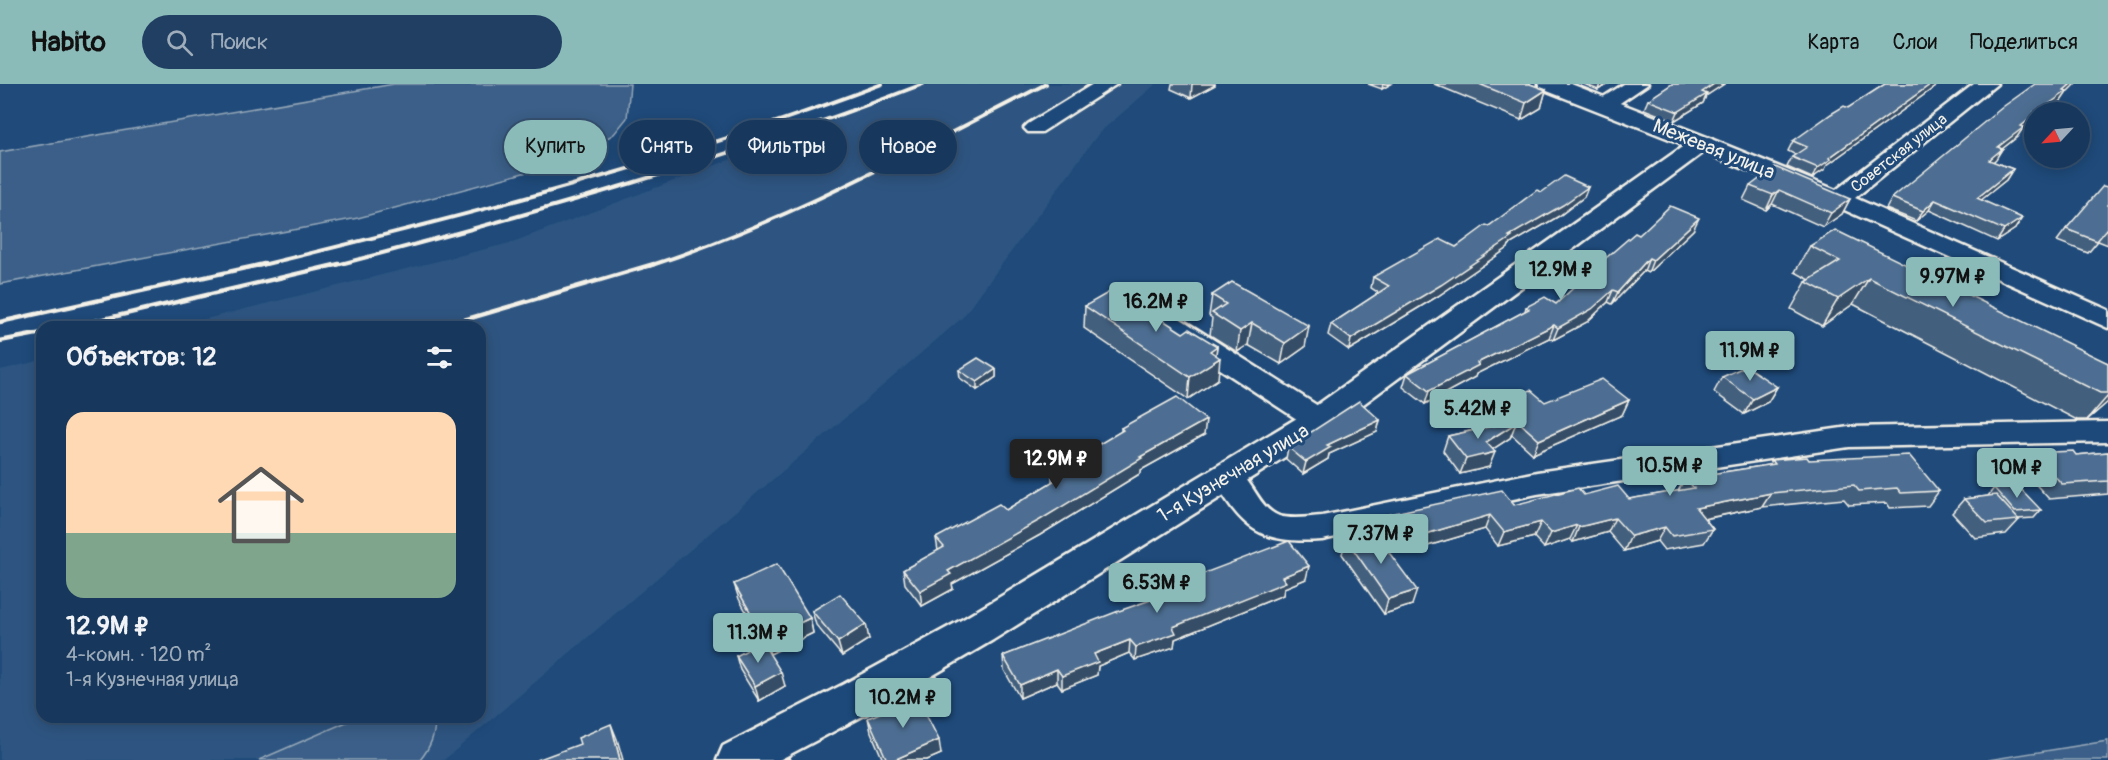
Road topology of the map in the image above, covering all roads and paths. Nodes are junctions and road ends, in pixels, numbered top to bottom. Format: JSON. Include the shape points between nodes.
{"nodes":[{"id":1,"x":1107,"y":84,"type":"edge"},
{"id":2,"x":1550,"y":84,"type":"edge"},
{"id":3,"x":1638,"y":84,"type":"edge"},
{"id":4,"x":1988,"y":84,"type":"edge"},
{"id":5,"x":1604,"y":105,"type":"junction"},
{"id":6,"x":1035,"y":128,"type":"dead end"},
{"id":7,"x":1703,"y":144,"type":"junction"},
{"id":8,"x":1839,"y":199,"type":"junction"},
{"id":9,"x":1142,"y":306,"type":"edge"},
{"id":10,"x":2108,"y":320,"type":"edge"},
{"id":11,"x":1319,"y":420,"type":"junction"},
{"id":12,"x":2108,"y":432,"type":"edge"},
{"id":13,"x":1227,"y":476,"type":"junction"},
{"id":14,"x":738,"y":760,"type":"edge"}],
"edges":[{"from":1,"to":6,"type":"street"},
{"from":2,"to":5,"type":"street","name":"Межевая улица"},
{"from":3,"to":5,"type":"street"},
{"from":4,"to":8,"type":"street","name":"Советская улица"},
{"from":5,"to":7,"type":"street","name":"Межевая улица"},
{"from":7,"to":8,"type":"street","name":"Межевая улица"},
{"from":7,"to":11,"type":"street","name":"1-я Кузнечная улица"},
{"from":8,"to":10,"type":"street","name":"Межевая улица"},
{"from":9,"to":11,"type":"street"},
{"from":11,"to":13,"type":"street","name":"1-я Кузнечная улица"},
{"from":12,"to":13,"type":"street","via":[[1849,437],[1538,483],[1322,528],[1289,531],[1270,527],[1258,519]]},
{"from":13,"to":14,"type":"street","name":"1-я Кузнечная улица","via":[[980,629]]}]}
